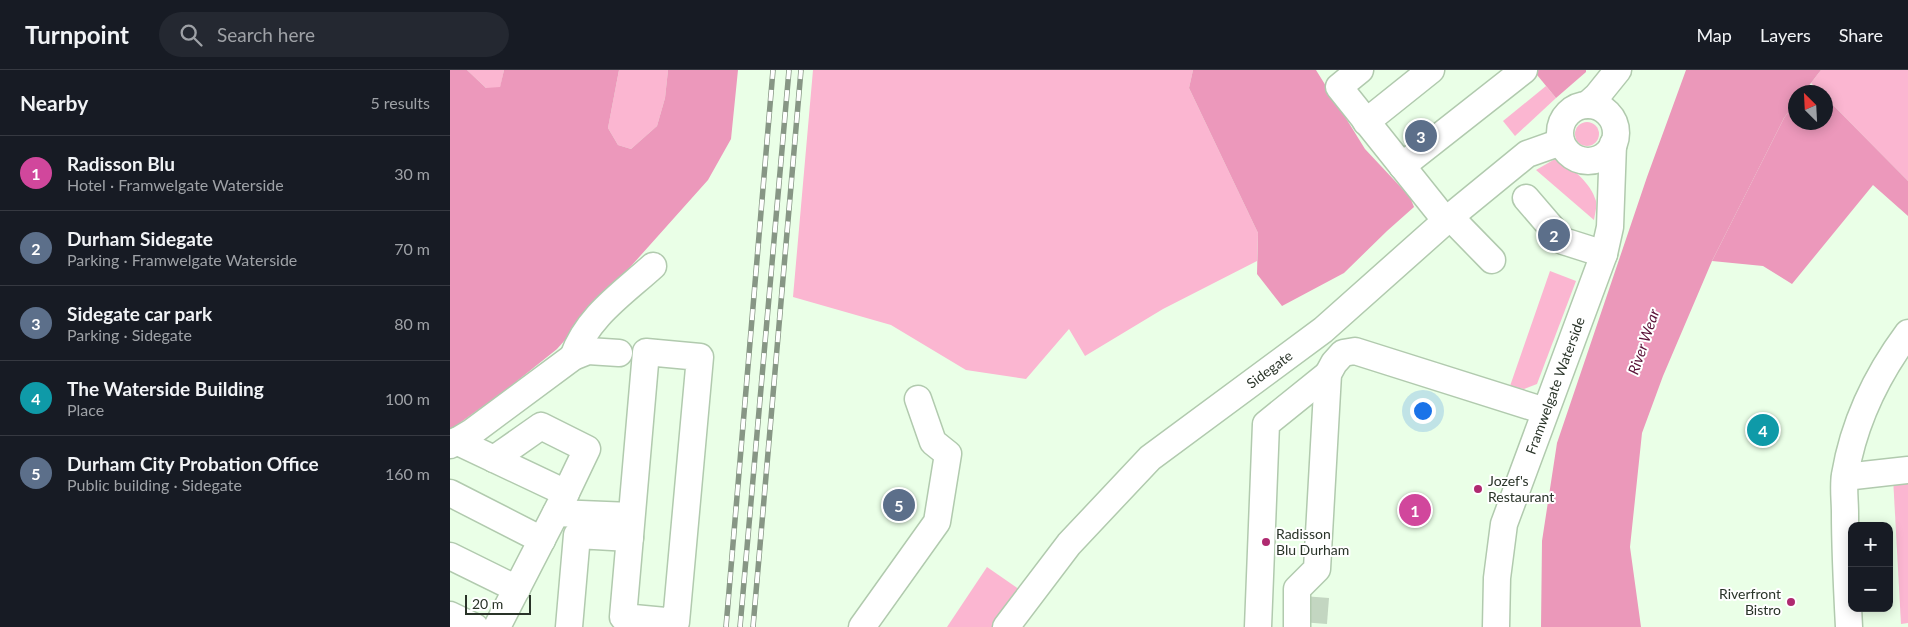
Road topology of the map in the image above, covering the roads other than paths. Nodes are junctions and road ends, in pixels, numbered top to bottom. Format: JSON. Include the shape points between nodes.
{"nodes":[{"id":1,"x":1360,"y":70,"type":"edge"},
{"id":2,"x":1431,"y":70,"type":"edge"},
{"id":3,"x":1524,"y":70,"type":"edge"},
{"id":4,"x":1618,"y":70,"type":"edge"},
{"id":5,"x":1587,"y":105,"type":"junction"},
{"id":6,"x":1610,"y":116,"type":"junction"},
{"id":7,"x":1366,"y":122,"type":"junction"},
{"id":8,"x":1561,"y":142,"type":"junction"},
{"id":9,"x":1613,"y":144,"type":"junction"},
{"id":10,"x":1581,"y":160,"type":"junction"},
{"id":11,"x":1402,"y":166,"type":"junction"},
{"id":12,"x":1526,"y":198,"type":"dead end"},
{"id":13,"x":1610,"y":204,"type":"junction"},
{"id":14,"x":1448,"y":219,"type":"junction"},
{"id":15,"x":1604,"y":254,"type":"junction"},
{"id":16,"x":1492,"y":260,"type":"dead end"},
{"id":17,"x":653,"y":266,"type":"dead end"},
{"id":18,"x":1324,"y":330,"type":"junction"},
{"id":19,"x":1908,"y":333,"type":"edge"},
{"id":20,"x":619,"y":353,"type":"dead end"},
{"id":21,"x":1343,"y":353,"type":"junction"},
{"id":22,"x":573,"y":357,"type":"junction"},
{"id":23,"x":1898,"y":365,"type":"edge"},
{"id":24,"x":1328,"y":374,"type":"junction"},
{"id":25,"x":918,"y":399,"type":"dead end"},
{"id":26,"x":1545,"y":410,"type":"junction"},
{"id":27,"x":453,"y":443,"type":"edge"},
{"id":28,"x":494,"y":459,"type":"junction"},
{"id":29,"x":1908,"y":470,"type":"edge"},
{"id":30,"x":1845,"y":477,"type":"junction"},
{"id":31,"x":450,"y":493,"type":"edge"},
{"id":32,"x":561,"y":503,"type":"junction"},
{"id":33,"x":630,"y":527,"type":"junction"},
{"id":34,"x":542,"y":540,"type":"junction"},
{"id":35,"x":450,"y":556,"type":"edge"},
{"id":36,"x":517,"y":588,"type":"junction"},
{"id":37,"x":450,"y":615,"type":"edge"},
{"id":38,"x":622,"y":622,"type":"edge"},
{"id":39,"x":1309,"y":626,"type":"edge"},
{"id":40,"x":476,"y":627,"type":"edge"},
{"id":41,"x":497,"y":627,"type":"edge"},
{"id":42,"x":569,"y":627,"type":"edge"},
{"id":43,"x":862,"y":627,"type":"edge"},
{"id":44,"x":1006,"y":627,"type":"edge"},
{"id":45,"x":1258,"y":627,"type":"edge"},
{"id":46,"x":1496,"y":627,"type":"edge"},
{"id":47,"x":1849,"y":627,"type":"edge"}],
"edges":[{"from":1,"to":7,"type":"street","via":[[1339,87]]},
{"from":2,"to":7,"type":"street"},
{"from":3,"to":11,"type":"street"},
{"from":4,"to":5,"type":"street"},
{"from":4,"to":6,"type":"street"},
{"from":5,"to":6,"type":"street","via":[[1604,110]]},
{"from":5,"to":8,"type":"street","via":[[1570,110],[1565,117],[1561,125]]},
{"from":6,"to":9,"type":"street","via":[[1615,124]]},
{"from":7,"to":11,"type":"street"},
{"from":8,"to":10,"type":"street","via":[[1572,156]]},
{"from":8,"to":14,"type":"street","name":"Sidegate","via":[[1527,154]]},
{"from":9,"to":10,"type":"street","via":[[1600,158]]},
{"from":9,"to":13,"type":"street","name":"Framwelgate Waterside"},
{"from":10,"to":13,"type":"street","name":"Framwelgate Waterside","via":[[1604,190]]},
{"from":11,"to":14,"type":"street"},
{"from":12,"to":15,"type":"street","via":[[1563,241]]},
{"from":13,"to":15,"type":"street","name":"Framwelgate Waterside","via":[[1610,228]]},
{"from":14,"to":16,"type":"street"},
{"from":14,"to":18,"type":"street","name":"Sidegate"},
{"from":15,"to":26,"type":"street","name":"Framwelgate Waterside"},
{"from":17,"to":22,"type":"street","via":[[593,319],[579,340]]},
{"from":18,"to":21,"type":"street"},
{"from":18,"to":44,"type":"street","name":"Sidegate","via":[[1150,458],[1069,544]]},
{"from":19,"to":23,"type":"street"},
{"from":20,"to":22,"type":"street","via":[[588,351]]},
{"from":21,"to":24,"type":"street"},
{"from":21,"to":26,"type":"street","via":[[1354,351]]},
{"from":22,"to":27,"type":"street"},
{"from":23,"to":30,"type":"street","via":[[1867,398]]},
{"from":24,"to":39,"type":"street","via":[[1317,577],[1298,589]]},
{"from":24,"to":45,"type":"street","via":[[1266,424]]},
{"from":25,"to":43,"type":"street","via":[[933,442],[948,454],[937,522]]},
{"from":26,"to":46,"type":"street","name":"Framwelgate Waterside","via":[[1504,524],[1497,578]]},
{"from":27,"to":28,"type":"street"},
{"from":28,"to":32,"type":"street"},
{"from":28,"to":32,"type":"street","via":[[541,426],[587,449]]},
{"from":29,"to":30,"type":"street"},
{"from":30,"to":47,"type":"street"},
{"from":31,"to":34,"type":"street"},
{"from":32,"to":33,"type":"street"},
{"from":32,"to":34,"type":"street"},
{"from":33,"to":38,"type":"street"},
{"from":33,"to":38,"type":"street","via":[[646,352],[700,357],[676,622]]},
{"from":33,"to":42,"type":"street","via":[[577,535]]},
{"from":34,"to":36,"type":"street"},
{"from":35,"to":36,"type":"street"},
{"from":36,"to":41,"type":"street"},
{"from":37,"to":40,"type":"street"}]}
